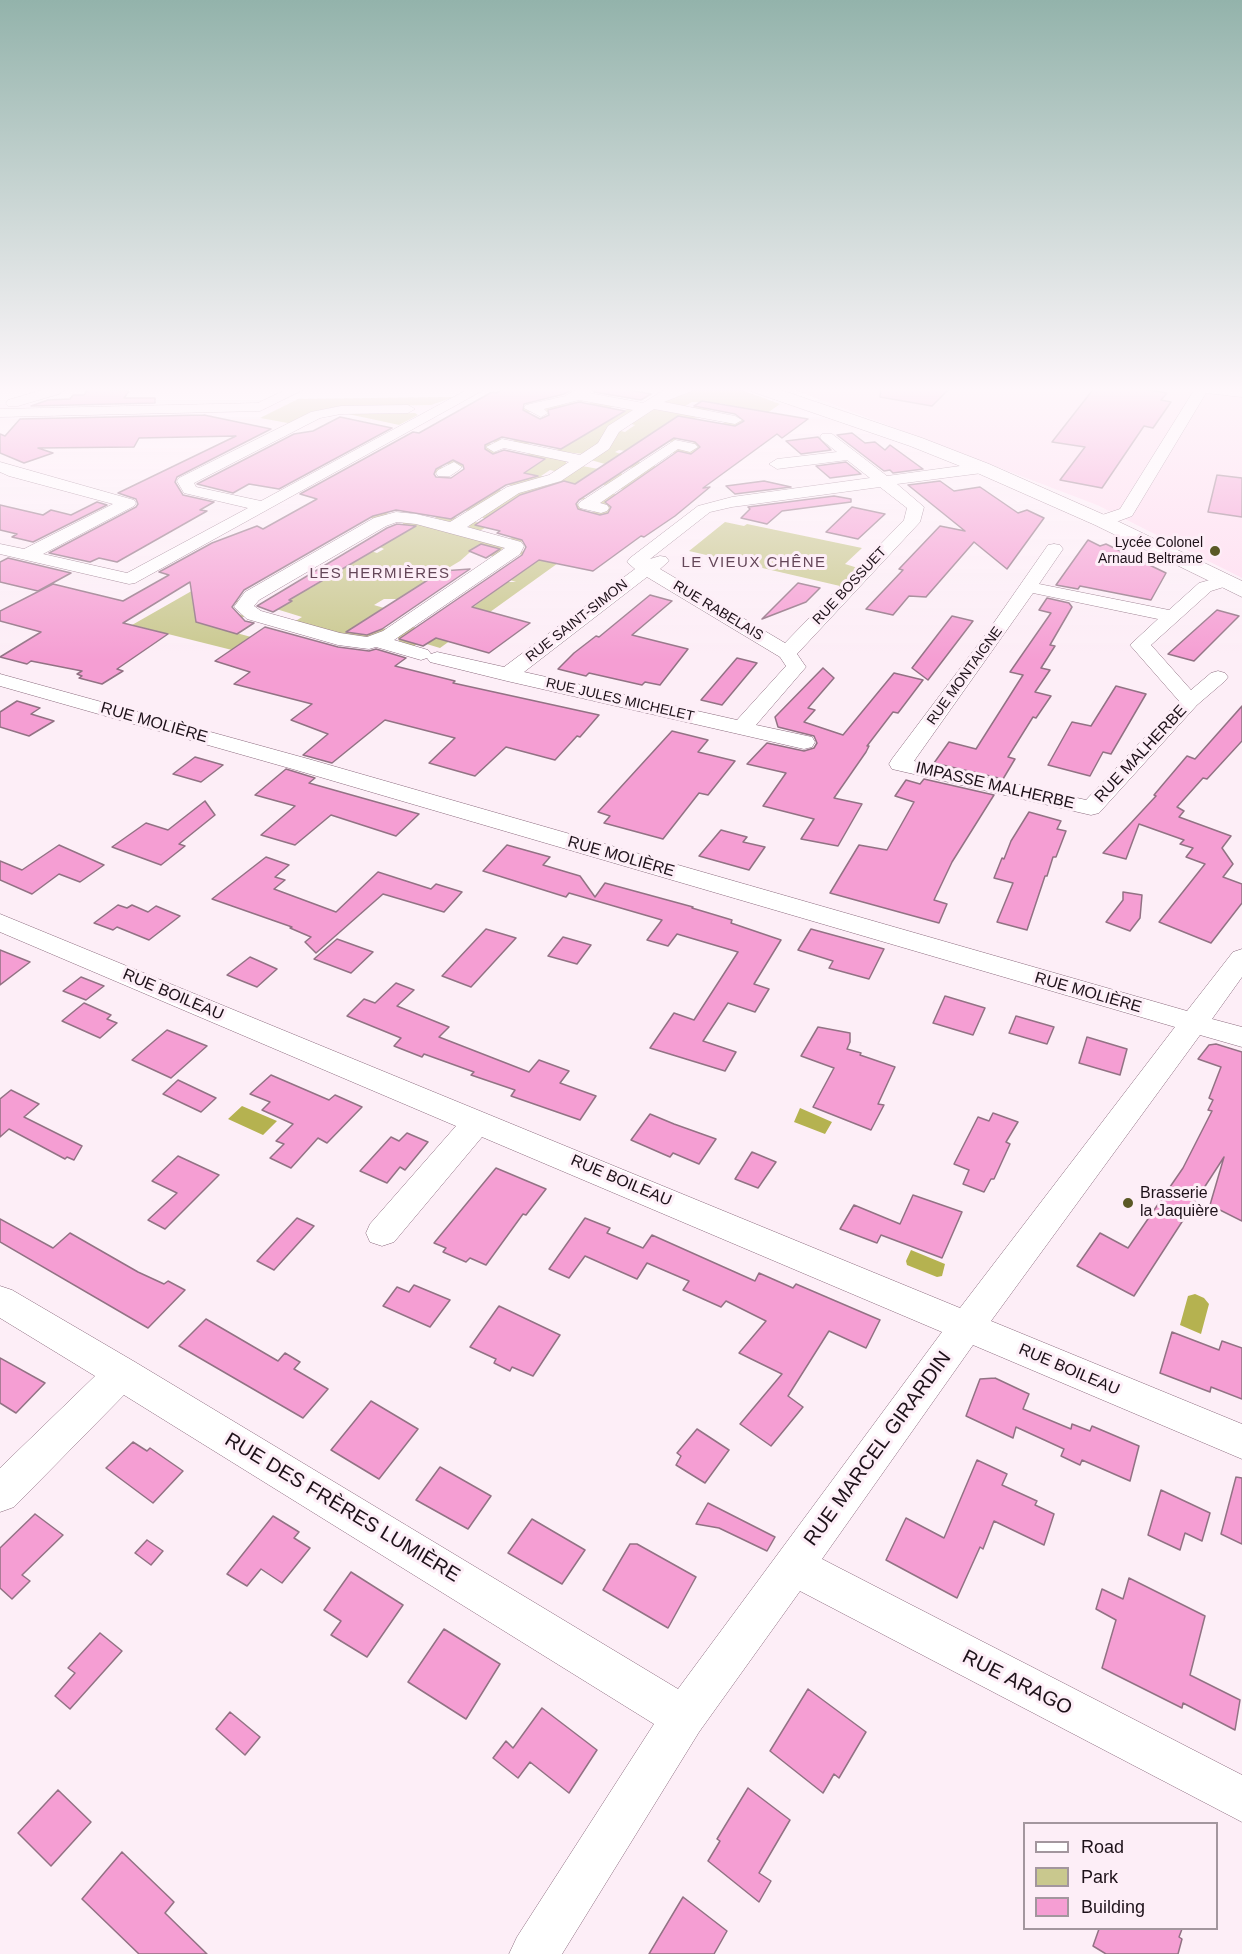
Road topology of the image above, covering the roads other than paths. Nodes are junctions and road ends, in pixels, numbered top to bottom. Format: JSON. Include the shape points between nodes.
{"nodes":[{"id":1,"x":36,"y":478,"type":"edge"},
{"id":2,"x":191,"y":478,"type":"edge"},
{"id":3,"x":314,"y":478,"type":"edge"},
{"id":4,"x":552,"y":478,"type":"edge"},
{"id":5,"x":625,"y":478,"type":"edge"},
{"id":6,"x":877,"y":478,"type":"edge"},
{"id":7,"x":909,"y":478,"type":"edge"},
{"id":8,"x":1005,"y":478,"type":"edge"},
{"id":9,"x":1147,"y":478,"type":"edge"},
{"id":10,"x":882,"y":482,"type":"junction"},
{"id":11,"x":586,"y":505,"type":"dead end"},
{"id":12,"x":263,"y":506,"type":"junction"},
{"id":13,"x":1102,"y":521,"type":"junction"},
{"id":14,"x":453,"y":528,"type":"junction"},
{"id":15,"x":0,"y":549,"type":"edge"},
{"id":16,"x":1054,"y":549,"type":"dead end"},
{"id":17,"x":27,"y":555,"type":"junction"},
{"id":18,"x":649,"y":569,"type":"junction"},
{"id":19,"x":1233,"y":586,"type":"edge"},
{"id":20,"x":1029,"y":587,"type":"junction"},
{"id":21,"x":1104,"y":601,"type":"junction"},
{"id":22,"x":1172,"y":616,"type":"junction"},
{"id":23,"x":376,"y":641,"type":"junction"},
{"id":24,"x":1140,"y":645,"type":"junction"},
{"id":25,"x":787,"y":653,"type":"junction"},
{"id":26,"x":507,"y":675,"type":"junction"},
{"id":27,"x":1218,"y":677,"type":"dead end"},
{"id":28,"x":4,"y":685,"type":"edge"},
{"id":29,"x":1190,"y":701,"type":"junction"},
{"id":30,"x":742,"y":727,"type":"junction"},
{"id":31,"x":804,"y":742,"type":"dead end"},
{"id":32,"x":900,"y":764,"type":"joint"},
{"id":33,"x":1091,"y":808,"type":"joint"},
{"id":34,"x":0,"y":922,"type":"edge"},
{"id":35,"x":1242,"y":958,"type":"edge"},
{"id":36,"x":1192,"y":1023,"type":"junction"},
{"id":37,"x":1242,"y":1037,"type":"edge"},
{"id":38,"x":478,"y":1121,"type":"junction"},
{"id":39,"x":382,"y":1233,"type":"dead end"},
{"id":40,"x":0,"y":1300,"type":"edge"},
{"id":41,"x":967,"y":1326,"type":"junction"},
{"id":42,"x":122,"y":1373,"type":"junction"},
{"id":43,"x":1242,"y":1442,"type":"edge"},
{"id":44,"x":0,"y":1494,"type":"edge"},
{"id":45,"x":793,"y":1566,"type":"junction"},
{"id":46,"x":684,"y":1717,"type":"junction"},
{"id":47,"x":1242,"y":1799,"type":"edge"},
{"id":48,"x":534,"y":1954,"type":"edge"}],
"edges":[{"from":1,"to":17,"type":"street","via":[[128,502]]},
{"from":2,"to":12,"type":"street","via":[[185,481],[190,490]]},
{"from":3,"to":12,"type":"street"},
{"from":4,"to":14,"type":"street","via":[[513,490]]},
{"from":5,"to":11,"type":"street"},
{"from":6,"to":10,"type":"street","name":"RUE BOSSUET"},
{"from":7,"to":10,"type":"street","name":"RUE RABELAIS"},
{"from":8,"to":13,"type":"main road"},
{"from":9,"to":13,"type":"street","via":[[1126,512]]},
{"from":10,"to":18,"type":"street","name":"RUE RABELAIS","via":[[743,501]]},
{"from":10,"to":25,"type":"street","name":"RUE BOSSUET","via":[[915,507],[912,522]]},
{"from":12,"to":17,"type":"street","via":[[129,579]]},
{"from":13,"to":19,"type":"main road"},
{"from":14,"to":23,"type":"street","via":[[511,543],[514,550]]},
{"from":14,"to":23,"type":"street","via":[[405,517],[388,519],[252,596],[243,607],[254,615],[346,641]]},
{"from":15,"to":17,"type":"street"},
{"from":16,"to":20,"type":"street","name":"RUE MONTAIGNE"},
{"from":18,"to":25,"type":"street","name":"RUE RABELAIS"},
{"from":18,"to":26,"type":"street","name":"RUE SAINT-SIMON"},
{"from":19,"to":22,"type":"street","via":[[1204,587]]},
{"from":20,"to":21,"type":"street"},
{"from":20,"to":32,"type":"street","name":"RUE MONTAIGNE"},
{"from":21,"to":22,"type":"street"},
{"from":21,"to":24,"type":"street"},
{"from":22,"to":24,"type":"street"},
{"from":23,"to":26,"type":"street","name":"RUE JULES MICHELET"},
{"from":24,"to":29,"type":"street","name":"RUE MALHERBE"},
{"from":25,"to":30,"type":"street","via":[[796,667]]},
{"from":26,"to":30,"type":"street","name":"RUE JULES MICHELET"},
{"from":27,"to":29,"type":"street","name":"RUE MALHERBE"},
{"from":28,"to":36,"type":"street","name":"RUE MOLIÈRE","via":[[304,765]]},
{"from":29,"to":33,"type":"street","name":"RUE MALHERBE"},
{"from":30,"to":31,"type":"street","name":"RUE JULES MICHELET"},
{"from":32,"to":33,"type":"street","name":"IMPASSE MALHERBE"},
{"from":34,"to":38,"type":"street","name":"RUE BOILEAU"},
{"from":35,"to":36,"type":"street","name":"RUE MARCEL GIRARDIN"},
{"from":36,"to":37,"type":"street","name":"RUE MOLIÈRE"},
{"from":36,"to":41,"type":"street","name":"RUE MARCEL GIRARDIN"},
{"from":38,"to":39,"type":"street"},
{"from":38,"to":41,"type":"street","name":"RUE BOILEAU"},
{"from":40,"to":42,"type":"street","name":"RUE DES FRÈRES LUMIÈRE"},
{"from":41,"to":43,"type":"street","name":"RUE BOILEAU"},
{"from":41,"to":45,"type":"street","name":"RUE MARCEL GIRARDIN"},
{"from":42,"to":44,"type":"street"},
{"from":42,"to":46,"type":"street","name":"RUE DES FRÈRES LUMIÈRE"},
{"from":45,"to":46,"type":"street","name":"RUE MARCEL GIRARDIN"},
{"from":45,"to":47,"type":"street","name":"RUE ARAGO"},
{"from":46,"to":48,"type":"street","name":"RUE MARCEL GIRARDIN"}]}
